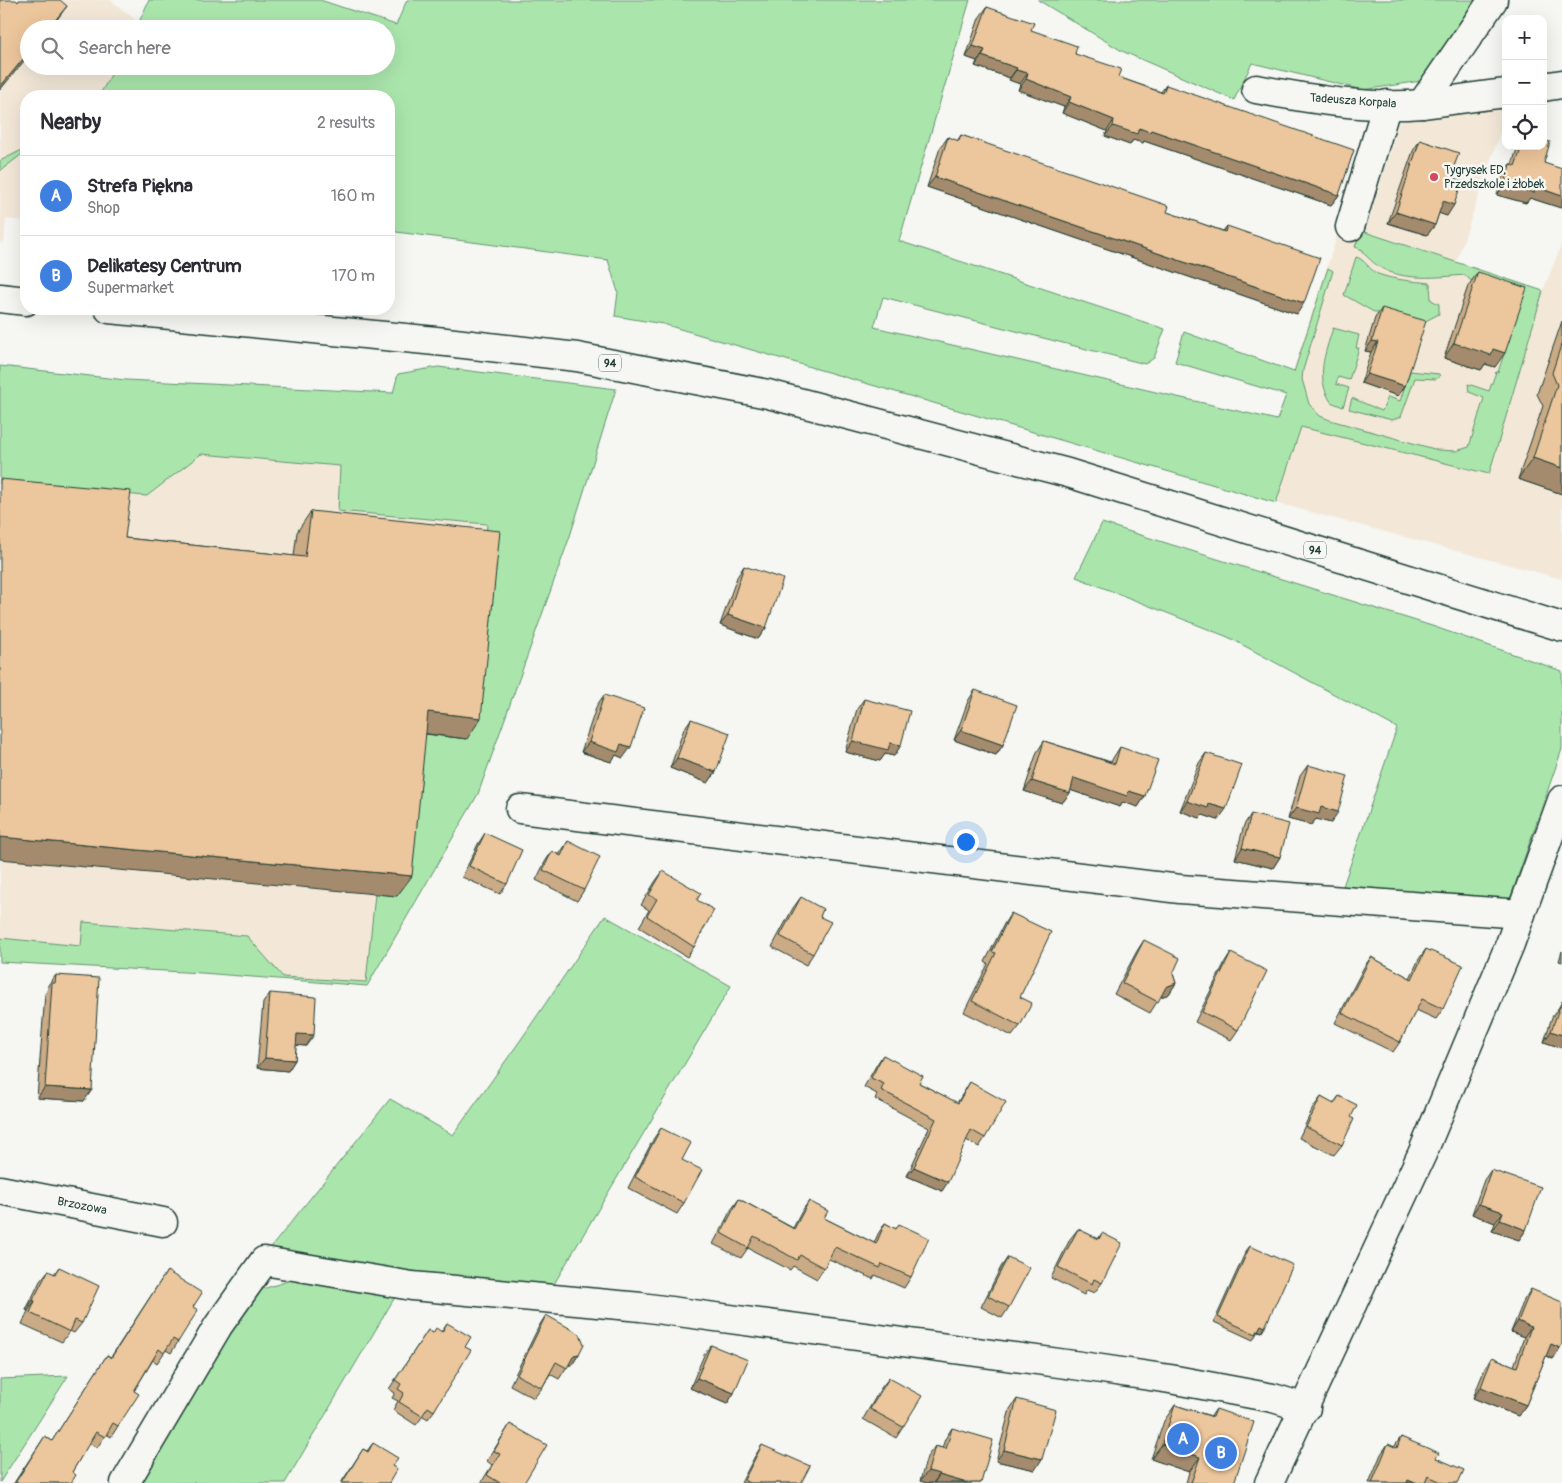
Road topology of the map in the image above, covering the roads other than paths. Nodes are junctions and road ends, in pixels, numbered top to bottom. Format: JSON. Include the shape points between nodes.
{"nodes":[{"id":1,"x":1493,"y":0,"type":"edge"},
{"id":2,"x":1562,"y":84,"type":"edge"},
{"id":3,"x":1547,"y":86,"type":"edge"},
{"id":4,"x":1256,"y":89,"type":"dead end"},
{"id":5,"x":1502,"y":94,"type":"edge"},
{"id":6,"x":1387,"y":104,"type":"junction"},
{"id":7,"x":1422,"y":104,"type":"junction"},
{"id":8,"x":1350,"y":227,"type":"dead end"},
{"id":9,"x":0,"y":298,"type":"edge"},
{"id":10,"x":20,"y":300,"type":"edge"},
{"id":11,"x":170,"y":315,"type":"edge"},
{"id":12,"x":1562,"y":627,"type":"edge"},
{"id":13,"x":1562,"y":800,"type":"edge"},
{"id":14,"x":520,"y":809,"type":"dead end"},
{"id":15,"x":1521,"y":914,"type":"junction"},
{"id":16,"x":0,"y":1190,"type":"edge"},
{"id":17,"x":163,"y":1222,"type":"dead end"},
{"id":18,"x":1306,"y":1408,"type":"junction"},
{"id":19,"x":125,"y":1483,"type":"edge"},
{"id":20,"x":1269,"y":1483,"type":"edge"}],
"edges":[{"from":1,"to":7,"type":"street"},
{"from":2,"to":3,"type":"street"},
{"from":4,"to":6,"type":"street","name":"Tadeusza Korpala","via":[[1325,101]]},
{"from":5,"to":7,"type":"street","name":"Tadeusza Korpala"},
{"from":6,"to":7,"type":"street","name":"Tadeusza Korpala"},
{"from":6,"to":8,"type":"street"},
{"from":9,"to":10,"type":"street"},
{"from":11,"to":12,"type":"street","number":"94","via":[[577,357],[768,394],[1068,473]]},
{"from":13,"to":15,"type":"street"},
{"from":14,"to":15,"type":"street","via":[[1171,888]]},
{"from":15,"to":18,"type":"street","via":[[1422,1154]]},
{"from":16,"to":17,"type":"street","name":"Brzozowa"},
{"from":18,"to":19,"type":"street","via":[[1273,1398],[1143,1375],[641,1307],[412,1286],[264,1261],[218,1326]]},
{"from":18,"to":20,"type":"street"}]}
